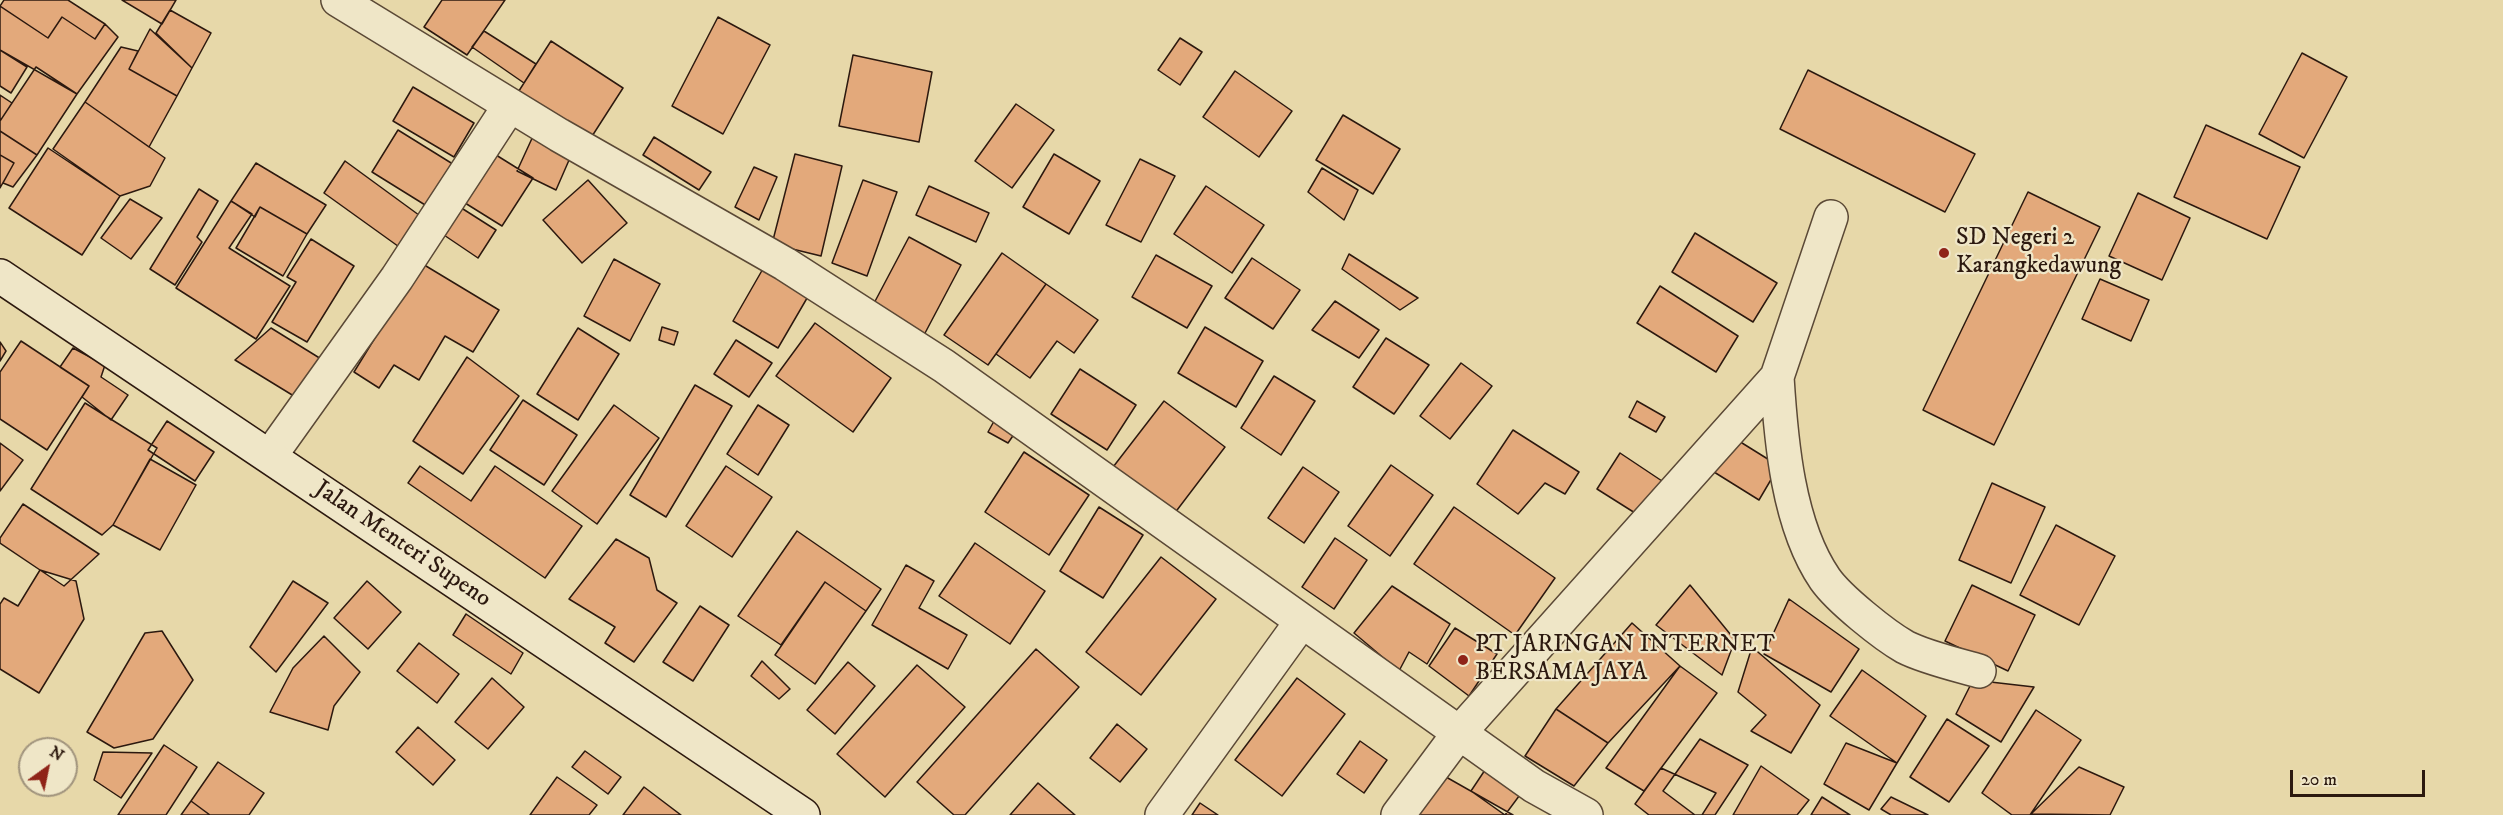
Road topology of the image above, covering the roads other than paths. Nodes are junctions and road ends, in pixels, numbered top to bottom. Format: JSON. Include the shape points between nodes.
{"nodes":[{"id":1,"x":338,"y":0,"type":"edge"},
{"id":2,"x":510,"y":105,"type":"junction"},
{"id":3,"x":1831,"y":217,"type":"dead end"},
{"id":4,"x":0,"y":276,"type":"edge"},
{"id":5,"x":1777,"y":377,"type":"junction"},
{"id":6,"x":270,"y":456,"type":"junction"},
{"id":7,"x":1302,"y":621,"type":"junction"},
{"id":8,"x":1979,"y":672,"type":"dead end"},
{"id":9,"x":1459,"y":733,"type":"junction"},
{"id":10,"x":803,"y":815,"type":"edge"},
{"id":11,"x":1161,"y":815,"type":"edge"},
{"id":12,"x":1398,"y":815,"type":"edge"},
{"id":13,"x":1586,"y":815,"type":"edge"}],
"edges":[{"from":1,"to":2,"type":"street"},
{"from":2,"to":6,"type":"street","via":[[397,278]]},
{"from":2,"to":7,"type":"street","via":[[785,264],[944,366]]},
{"from":3,"to":5,"type":"street"},
{"from":4,"to":6,"type":"street","name":"Jalan Menteri Supeno"},
{"from":5,"to":8,"type":"street","via":[[1781,443],[1802,535],[1826,580],[1860,613],[1906,647]]},
{"from":5,"to":9,"type":"street"},
{"from":6,"to":10,"type":"street","name":"Jalan Menteri Supeno"},
{"from":7,"to":9,"type":"street"},
{"from":7,"to":11,"type":"street"},
{"from":9,"to":12,"type":"street"},
{"from":9,"to":13,"type":"street","via":[[1534,786]]}]}
